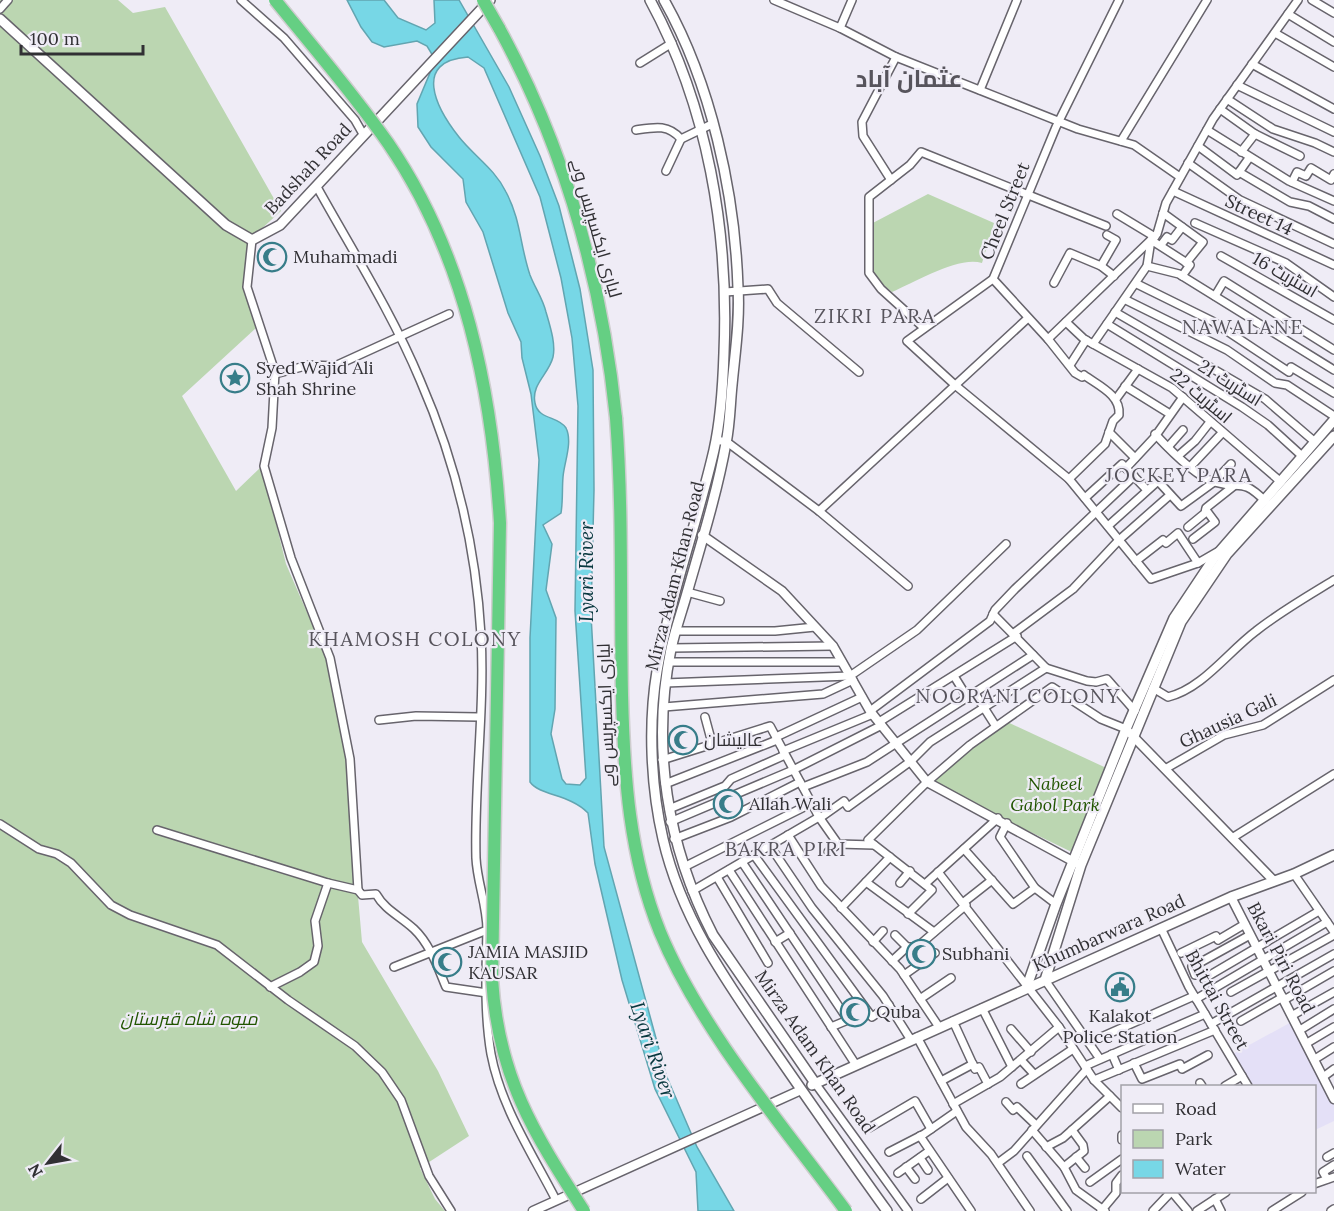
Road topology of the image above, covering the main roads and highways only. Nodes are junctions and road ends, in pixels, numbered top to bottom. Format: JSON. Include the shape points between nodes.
{"nodes":[{"id":1,"x":275,"y":0,"type":"edge"},
{"id":2,"x":483,"y":0,"type":"edge"},
{"id":3,"x":490,"y":0,"type":"edge"},
{"id":4,"x":650,"y":0,"type":"edge"},
{"id":5,"x":664,"y":0,"type":"edge"},
{"id":6,"x":0,"y":19,"type":"edge"},
{"id":7,"x":1334,"y":418,"type":"edge"},
{"id":8,"x":1327,"y":440,"type":"edge"},
{"id":9,"x":1226,"y":550,"type":"junction"},
{"id":10,"x":1129,"y":732,"type":"junction"},
{"id":11,"x":1334,"y":855,"type":"edge"},
{"id":12,"x":1077,"y":863,"type":"junction"},
{"id":13,"x":1045,"y":980,"type":"junction"},
{"id":14,"x":1027,"y":987,"type":"junction"},
{"id":15,"x":815,"y":1083,"type":"junction"},
{"id":16,"x":801,"y":1090,"type":"junction"},
{"id":17,"x":584,"y":1211,"type":"edge"},
{"id":18,"x":846,"y":1211,"type":"edge"},
{"id":19,"x":887,"y":1211,"type":"edge"}],
"edges":[{"from":1,"to":17,"type":"highway","bridge":true,"via":[[389,145],[419,197],[465,309],[485,382],[496,451],[500,523],[492,979],[495,1013],[515,1090],[537,1139]]},
{"from":2,"to":18,"type":"highway","name":"لیاری ایکسپریس وے","bridge":true,"via":[[524,75],[556,151],[582,232],[601,313],[614,393],[621,492],[625,778],[644,884],[661,934],[698,1005]]},
{"from":3,"to":6,"type":"main road","name":"Badshah Road","via":[[280,225],[252,240],[226,225]]},
{"from":4,"to":16,"type":"main road","name":"Mirza Adam Khan Road","via":[[672,43],[712,174],[725,292],[716,440],[656,675],[656,794],[671,871],[691,921]]},
{"from":5,"to":15,"type":"main road","name":"Mirza Adam Khan Road","via":[[691,53],[712,124],[730,203],[739,291],[727,442],[675,631],[665,683],[662,760],[670,822],[692,891],[713,935]]},
{"from":7,"to":8,"type":"main road"},
{"from":8,"to":9,"type":"main road"},
{"from":8,"to":9,"type":"main road","via":[[1302,456]]},
{"from":9,"to":10,"type":"main road","via":[[1191,603],[1140,718]]},
{"from":9,"to":10,"type":"main road","via":[[1174,618],[1134,709]]},
{"from":10,"to":12,"type":"main road"},
{"from":11,"to":13,"type":"main road","name":"Khumbarwara Road"},
{"from":12,"to":13,"type":"main road"},
{"from":12,"to":14,"type":"main road","via":[[1056,904]]},
{"from":13,"to":14,"type":"main road","name":"Khumbarwara Road"},
{"from":14,"to":15,"type":"main road","name":"Khumbarwara Road"},
{"from":15,"to":16,"type":"main road","name":"Khumbarwara Road"},
{"from":16,"to":19,"type":"main road","name":"Mirza Adam Khan Road"}]}
